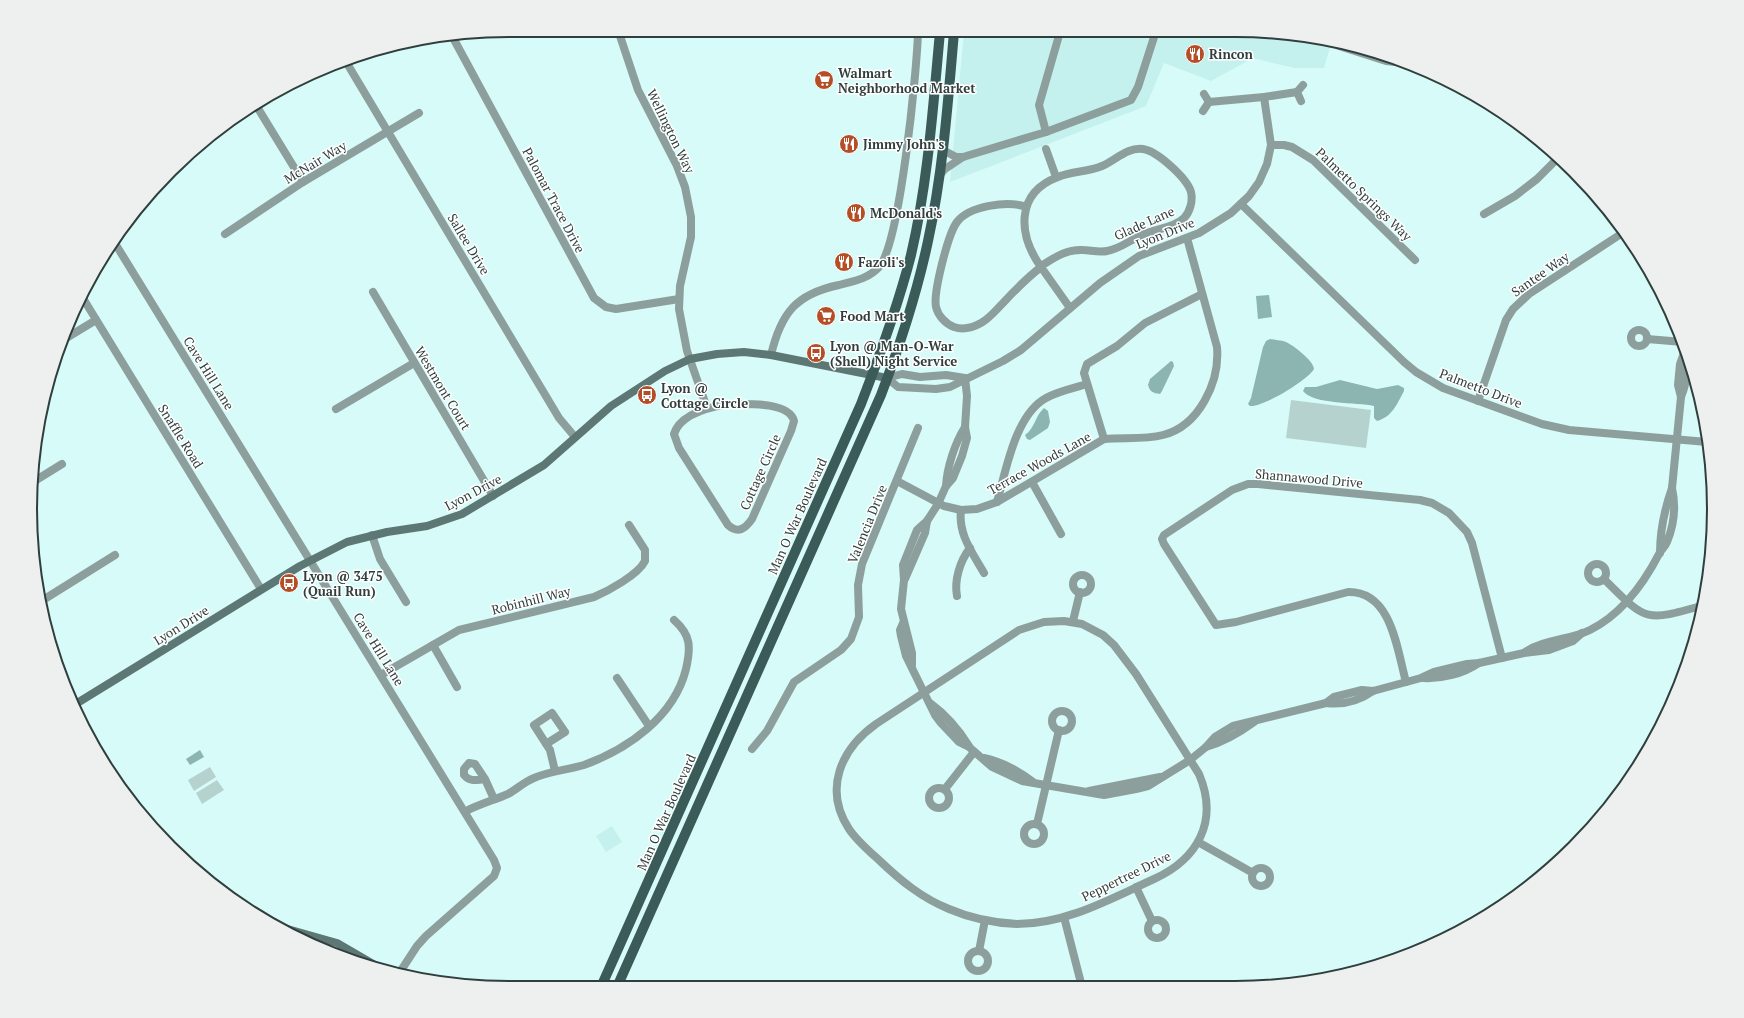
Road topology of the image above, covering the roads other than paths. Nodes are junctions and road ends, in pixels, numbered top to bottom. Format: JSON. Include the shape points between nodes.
{"nodes":[{"id":1,"x":620,"y":37,"type":"edge"},
{"id":2,"x":918,"y":37,"type":"edge"},
{"id":3,"x":940,"y":37,"type":"edge"},
{"id":4,"x":954,"y":37,"type":"edge"},
{"id":5,"x":1059,"y":37,"type":"edge"},
{"id":6,"x":1154,"y":37,"type":"edge"},
{"id":7,"x":453,"y":40,"type":"edge"},
{"id":8,"x":348,"y":65,"type":"edge"},
{"id":9,"x":1303,"y":85,"type":"dead end"},
{"id":10,"x":1297,"y":92,"type":"junction"},
{"id":11,"x":1204,"y":94,"type":"dead end"},
{"id":12,"x":1264,"y":98,"type":"junction"},
{"id":13,"x":1301,"y":101,"type":"dead end"},
{"id":14,"x":1209,"y":102,"type":"junction"},
{"id":15,"x":259,"y":109,"type":"edge"},
{"id":16,"x":1203,"y":111,"type":"dead end"},
{"id":17,"x":419,"y":114,"type":"dead end"},
{"id":18,"x":388,"y":132,"type":"junction"},
{"id":19,"x":1046,"y":132,"type":"junction"},
{"id":20,"x":1271,"y":145,"type":"junction"},
{"id":21,"x":1046,"y":149,"type":"dead end"},
{"id":22,"x":943,"y":150,"type":"junction"},
{"id":23,"x":963,"y":157,"type":"junction"},
{"id":24,"x":1554,"y":162,"type":"edge"},
{"id":25,"x":940,"y":176,"type":"junction"},
{"id":26,"x":1056,"y":177,"type":"junction"},
{"id":27,"x":303,"y":182,"type":"junction"},
{"id":28,"x":1241,"y":204,"type":"junction"},
{"id":29,"x":1026,"y":207,"type":"junction"},
{"id":30,"x":1484,"y":214,"type":"dead end"},
{"id":31,"x":225,"y":234,"type":"dead end"},
{"id":32,"x":1619,"y":235,"type":"edge"},
{"id":33,"x":1187,"y":238,"type":"junction"},
{"id":34,"x":117,"y":247,"type":"edge"},
{"id":35,"x":1415,"y":260,"type":"dead end"},
{"id":36,"x":1041,"y":267,"type":"junction"},
{"id":37,"x":373,"y":292,"type":"dead end"},
{"id":38,"x":1202,"y":294,"type":"junction"},
{"id":39,"x":679,"y":299,"type":"junction"},
{"id":40,"x":85,"y":302,"type":"edge"},
{"id":41,"x":1070,"y":308,"type":"junction"},
{"id":42,"x":96,"y":320,"type":"junction"},
{"id":43,"x":70,"y":336,"type":"edge"},
{"id":44,"x":1647,"y":339,"type":"dead end"},
{"id":45,"x":1676,"y":341,"type":"edge"},
{"id":46,"x":770,"y":355,"type":"junction"},
{"id":47,"x":1682,"y":358,"type":"edge"},
{"id":48,"x":690,"y":359,"type":"junction"},
{"id":49,"x":414,"y":363,"type":"junction"},
{"id":50,"x":872,"y":375,"type":"junction"},
{"id":51,"x":887,"y":378,"type":"junction"},
{"id":52,"x":965,"y":378,"type":"junction"},
{"id":53,"x":1087,"y":384,"type":"junction"},
{"id":54,"x":1478,"y":401,"type":"junction"},
{"id":55,"x":707,"y":408,"type":"junction"},
{"id":56,"x":336,"y":409,"type":"dead end"},
{"id":57,"x":918,"y":428,"type":"dead end"},
{"id":58,"x":575,"y":437,"type":"junction"},
{"id":59,"x":1104,"y":439,"type":"junction"},
{"id":60,"x":1677,"y":440,"type":"junction"},
{"id":61,"x":1702,"y":442,"type":"edge"},
{"id":62,"x":62,"y":464,"type":"dead end"},
{"id":63,"x":38,"y":479,"type":"edge"},
{"id":64,"x":897,"y":481,"type":"junction"},
{"id":65,"x":1032,"y":482,"type":"junction"},
{"id":66,"x":493,"y":496,"type":"junction"},
{"id":67,"x":997,"y":502,"type":"junction"},
{"id":68,"x":938,"y":504,"type":"junction"},
{"id":69,"x":961,"y":510,"type":"junction"},
{"id":70,"x":629,"y":525,"type":"dead end"},
{"id":71,"x":1061,"y":534,"type":"dead end"},
{"id":72,"x":372,"y":535,"type":"junction"},
{"id":73,"x":970,"y":548,"type":"junction"},
{"id":74,"x":115,"y":555,"type":"dead end"},
{"id":75,"x":310,"y":560,"type":"junction"},
{"id":76,"x":984,"y":573,"type":"dead end"},
{"id":77,"x":1604,"y":579,"type":"dead end"},
{"id":78,"x":262,"y":589,"type":"junction"},
{"id":79,"x":1080,"y":592,"type":"dead end"},
{"id":80,"x":957,"y":596,"type":"dead end"},
{"id":81,"x":46,"y":598,"type":"edge"},
{"id":82,"x":406,"y":602,"type":"dead end"},
{"id":83,"x":1627,"y":602,"type":"junction"},
{"id":84,"x":1697,"y":607,"type":"edge"},
{"id":85,"x":674,"y":620,"type":"dead end"},
{"id":86,"x":1073,"y":621,"type":"junction"},
{"id":87,"x":433,"y":645,"type":"junction"},
{"id":88,"x":1502,"y":658,"type":"junction"},
{"id":89,"x":381,"y":675,"type":"junction"},
{"id":90,"x":617,"y":678,"type":"dead end"},
{"id":91,"x":1406,"y":682,"type":"junction"},
{"id":92,"x":458,"y":687,"type":"dead end"},
{"id":93,"x":924,"y":693,"type":"junction"},
{"id":94,"x":79,"y":702,"type":"edge"},
{"id":95,"x":649,"y":726,"type":"junction"},
{"id":96,"x":1059,"y":730,"type":"dead end"},
{"id":97,"x":546,"y":744,"type":"dead end"},
{"id":98,"x":752,"y":749,"type":"dead end"},
{"id":99,"x":972,"y":749,"type":"junction"},
{"id":100,"x":1190,"y":760,"type":"junction"},
{"id":101,"x":555,"y":771,"type":"junction"},
{"id":102,"x":485,"y":779,"type":"dead end"},
{"id":103,"x":1045,"y":785,"type":"junction"},
{"id":104,"x":945,"y":789,"type":"dead end"},
{"id":105,"x":494,"y":799,"type":"junction"},
{"id":106,"x":466,"y":811,"type":"junction"},
{"id":107,"x":1036,"y":824,"type":"dead end"},
{"id":108,"x":1198,"y":842,"type":"junction"},
{"id":109,"x":1253,"y":873,"type":"dead end"},
{"id":110,"x":1136,"y":887,"type":"junction"},
{"id":111,"x":1064,"y":917,"type":"junction"},
{"id":112,"x":985,"y":920,"type":"junction"},
{"id":113,"x":1152,"y":921,"type":"dead end"},
{"id":114,"x":302,"y":933,"type":"edge"},
{"id":115,"x":979,"y":951,"type":"dead end"},
{"id":116,"x":361,"y":957,"type":"edge"},
{"id":117,"x":402,"y":969,"type":"edge"},
{"id":118,"x":604,"y":981,"type":"edge"},
{"id":119,"x":620,"y":981,"type":"edge"},
{"id":120,"x":1080,"y":981,"type":"edge"}],
"edges":[{"from":1,"to":39,"type":"street","name":"Wellington Way","via":[[638,90],[685,187],[691,217],[690,237]]},
{"from":2,"to":46,"type":"street","via":[[900,191],[886,257],[879,267],[864,279],[816,290],[804,297],[785,316],[775,336]]},
{"from":3,"to":50,"type":"main road","name":"Man O War Boulevard","via":[[922,198],[902,290]]},
{"from":4,"to":22,"type":"main road","name":"Man O War Boulevard"},
{"from":5,"to":19,"type":"street","via":[[1039,105]]},
{"from":6,"to":19,"type":"street","via":[[1138,87],[1131,100]]},
{"from":7,"to":39,"type":"street","name":"Palomar Trace Drive","via":[[594,298],[606,307],[616,309]]},
{"from":8,"to":18,"type":"street","name":"Sallee Drive"},
{"from":9,"to":10,"type":"street"},
{"from":10,"to":12,"type":"street"},
{"from":10,"to":13,"type":"street"},
{"from":11,"to":14,"type":"street"},
{"from":12,"to":14,"type":"street"},
{"from":12,"to":20,"type":"street","name":"Lyon Drive"},
{"from":14,"to":16,"type":"street"},
{"from":15,"to":27,"type":"street"},
{"from":17,"to":18,"type":"street","name":"McNair Way"},
{"from":18,"to":27,"type":"street","name":"McNair Way"},
{"from":18,"to":58,"type":"street","name":"Sallee Drive","via":[[554,412]]},
{"from":19,"to":23,"type":"street"},
{"from":20,"to":28,"type":"street","name":"Lyon Drive","via":[[1268,164],[1259,182]]},
{"from":20,"to":35,"type":"street","name":"Palmetto Springs Way","via":[[1292,147],[1313,160]]},
{"from":21,"to":26,"type":"street"},
{"from":22,"to":23,"type":"street"},
{"from":22,"to":25,"type":"main road","name":"Man O War Boulevard"},
{"from":23,"to":25,"type":"street"},
{"from":24,"to":30,"type":"street","via":[[1515,196]]},
{"from":25,"to":51,"type":"main road","name":"Man O War Boulevard","via":[[920,274]]},
{"from":26,"to":29,"type":"street","name":"Glade Lane","via":[[1042,186]]},
{"from":26,"to":36,"type":"street","name":"Glade Lane","via":[[1101,166],[1130,150],[1143,149],[1157,154],[1184,180],[1191,193],[1191,204],[1184,218],[1172,225],[1107,251],[1069,251]]},
{"from":27,"to":31,"type":"street","name":"McNair Way"},
{"from":28,"to":33,"type":"street","name":"Lyon Drive","via":[[1219,222]]},
{"from":28,"to":54,"type":"street","name":"Palmetto Drive","via":[[1412,368],[1444,388]]},
{"from":29,"to":36,"type":"street","via":[[1025,233],[1032,254]]},
{"from":29,"to":36,"type":"street","name":"Glade Lane","via":[[1008,203],[998,204],[973,211],[957,222],[949,241],[936,297],[941,318],[952,326],[965,328],[980,324]]},
{"from":32,"to":54,"type":"street","name":"Santee Way","via":[[1529,294],[1513,309],[1506,320]]},
{"from":33,"to":38,"type":"street"},
{"from":33,"to":41,"type":"street","name":"Lyon Drive","via":[[1139,256]]},
{"from":34,"to":75,"type":"street","name":"Cave Hill Lane"},
{"from":36,"to":41,"type":"street"},
{"from":37,"to":49,"type":"street","name":"Westmont Court"},
{"from":38,"to":53,"type":"street","via":[[1156,317],[1088,364],[1084,373]]},
{"from":38,"to":59,"type":"street","via":[[1217,354],[1210,390],[1202,404],[1187,423],[1164,435]]},
{"from":39,"to":48,"type":"street","name":"Wellington Way","via":[[683,334]]},
{"from":40,"to":42,"type":"street","name":"Snaffle Road"},
{"from":41,"to":52,"type":"street","name":"Lyon Drive","via":[[1021,350]]},
{"from":42,"to":43,"type":"street"},
{"from":42,"to":78,"type":"street","name":"Snaffle Road"},
{"from":44,"to":45,"type":"street"},
{"from":46,"to":48,"type":"street","name":"Lyon Drive","via":[[730,352]]},
{"from":46,"to":50,"type":"street","name":"Lyon Drive"},
{"from":47,"to":60,"type":"street","via":[[1678,385],[1681,397]]},
{"from":48,"to":55,"type":"street"},
{"from":48,"to":58,"type":"street","name":"Lyon Drive","via":[[665,371],[629,394],[599,415]]},
{"from":49,"to":56,"type":"street"},
{"from":49,"to":66,"type":"street","name":"Westmont Court"},
{"from":50,"to":51,"type":"street","name":"Lyon Drive"},
{"from":50,"to":118,"type":"main road","name":"Man O War Boulevard","via":[[855,419]]},
{"from":51,"to":52,"type":"street","name":"Lyon Drive","via":[[902,374]]},
{"from":51,"to":52,"type":"street","name":"Lyon Drive","via":[[898,387],[936,389],[950,387]]},
{"from":51,"to":119,"type":"main road","name":"Man O War Boulevard"},
{"from":52,"to":68,"type":"street","via":[[965,427]]},
{"from":53,"to":59,"type":"street"},
{"from":53,"to":67,"type":"street","via":[[1046,398],[1025,419]]},
{"from":54,"to":60,"type":"street","name":"Palmetto Drive","via":[[1542,424],[1564,429]]},
{"from":55,"to":55,"type":"street","name":"Cottage Circle","via":[[680,424],[675,430],[675,439],[728,525],[740,530],[752,519],[794,425],[793,418],[780,408],[753,404],[728,404]]},
{"from":57,"to":64,"type":"street","name":"Valencia Drive"},
{"from":58,"to":66,"type":"street","name":"Lyon Drive","via":[[544,465]]},
{"from":59,"to":65,"type":"street","name":"Terrace Woods Lane"},
{"from":60,"to":61,"type":"street","name":"Palmetto Drive"},
{"from":60,"to":83,"type":"street","via":[[1672,488],[1660,553],[1642,584]]},
{"from":62,"to":63,"type":"street"},
{"from":64,"to":68,"type":"street","name":"Valencia Drive"},
{"from":64,"to":98,"type":"street","name":"Valencia Drive","via":[[862,564],[858,586],[859,617],[851,639],[841,650],[794,682],[767,731]]},
{"from":65,"to":67,"type":"street","name":"Terrace Woods Lane"},
{"from":65,"to":71,"type":"street"},
{"from":66,"to":72,"type":"street","name":"Lyon Drive","via":[[462,514],[427,526]]},
{"from":67,"to":69,"type":"street","name":"Terrace Woods Lane","via":[[977,509]]},
{"from":68,"to":69,"type":"street","name":"Terrace Woods Lane"},
{"from":68,"to":93,"type":"street","via":[[927,521],[917,530],[904,565],[901,609],[903,623],[912,653],[912,665]]},
{"from":69,"to":73,"type":"street","via":[[960,527]]},
{"from":70,"to":87,"type":"street","name":"Robinhill Way","via":[[644,550],[645,561],[639,569],[606,592],[459,630]]},
{"from":72,"to":75,"type":"street","name":"Lyon Drive","via":[[347,542]]},
{"from":72,"to":82,"type":"street","via":[[380,559]]},
{"from":73,"to":76,"type":"street"},
{"from":73,"to":80,"type":"street","via":[[963,558],[956,583]]},
{"from":74,"to":81,"type":"street"},
{"from":75,"to":78,"type":"street","name":"Lyon Drive"},
{"from":75,"to":89,"type":"street","name":"Cave Hill Lane"},
{"from":77,"to":83,"type":"street"},
{"from":78,"to":94,"type":"street","name":"Lyon Drive"},
{"from":79,"to":86,"type":"street"},
{"from":83,"to":84,"type":"street","via":[[1640,612],[1653,617]]},
{"from":83,"to":88,"type":"street","via":[[1603,622],[1582,633]]},
{"from":85,"to":95,"type":"street","via":[[688,638],[687,665],[675,697]]},
{"from":86,"to":93,"type":"street","name":"Peppertree Drive","via":[[1044,622],[1020,630]]},
{"from":86,"to":100,"type":"street","name":"Peppertree Drive","via":[[1103,635],[1124,656]]},
{"from":87,"to":89,"type":"street","name":"Robinhill Way"},
{"from":87,"to":92,"type":"street"},
{"from":88,"to":91,"type":"street","via":[[1441,670]]},
{"from":88,"to":91,"type":"street","name":"Shannawood Drive","via":[[1472,543],[1456,518],[1432,503],[1248,484],[1232,490],[1164,535],[1164,544],[1216,625],[1348,592],[1370,598],[1382,609],[1389,621]]},
{"from":89,"to":106,"type":"street","name":"Cave Hill Lane"},
{"from":90,"to":95,"type":"street"},
{"from":91,"to":100,"type":"street","via":[[1373,691],[1364,698],[1337,705],[1326,703],[1254,722],[1244,730],[1206,747]]},
{"from":93,"to":99,"type":"street"},
{"from":93,"to":112,"type":"street","name":"Peppertree Drive","via":[[864,732],[850,748],[838,778],[840,808],[854,836],[906,885],[950,910]]},
{"from":95,"to":101,"type":"street","via":[[602,758]]},
{"from":96,"to":103,"type":"street"},
{"from":97,"to":101,"type":"street"},
{"from":99,"to":103,"type":"street","via":[[983,758],[996,761],[1034,782]]},
{"from":99,"to":104,"type":"street"},
{"from":100,"to":103,"type":"street","via":[[1160,777],[1088,791]]},
{"from":100,"to":108,"type":"street","name":"Peppertree Drive","via":[[1207,798],[1206,822]]},
{"from":101,"to":105,"type":"street","via":[[533,778]]},
{"from":102,"to":105,"type":"street"},
{"from":103,"to":107,"type":"street"},
{"from":105,"to":106,"type":"street"},
{"from":106,"to":117,"type":"street","name":"Cave Hill Lane","via":[[494,860],[494,876],[426,936]]},
{"from":108,"to":109,"type":"street"},
{"from":108,"to":110,"type":"street","name":"Peppertree Drive","via":[[1186,858],[1172,870]]},
{"from":110,"to":111,"type":"street","name":"Peppertree Drive"},
{"from":110,"to":113,"type":"street"},
{"from":111,"to":112,"type":"street","name":"Peppertree Drive","via":[[1017,924]]},
{"from":111,"to":120,"type":"street"},
{"from":112,"to":115,"type":"street"},
{"from":114,"to":116,"type":"street","via":[[332,941]]}]}
